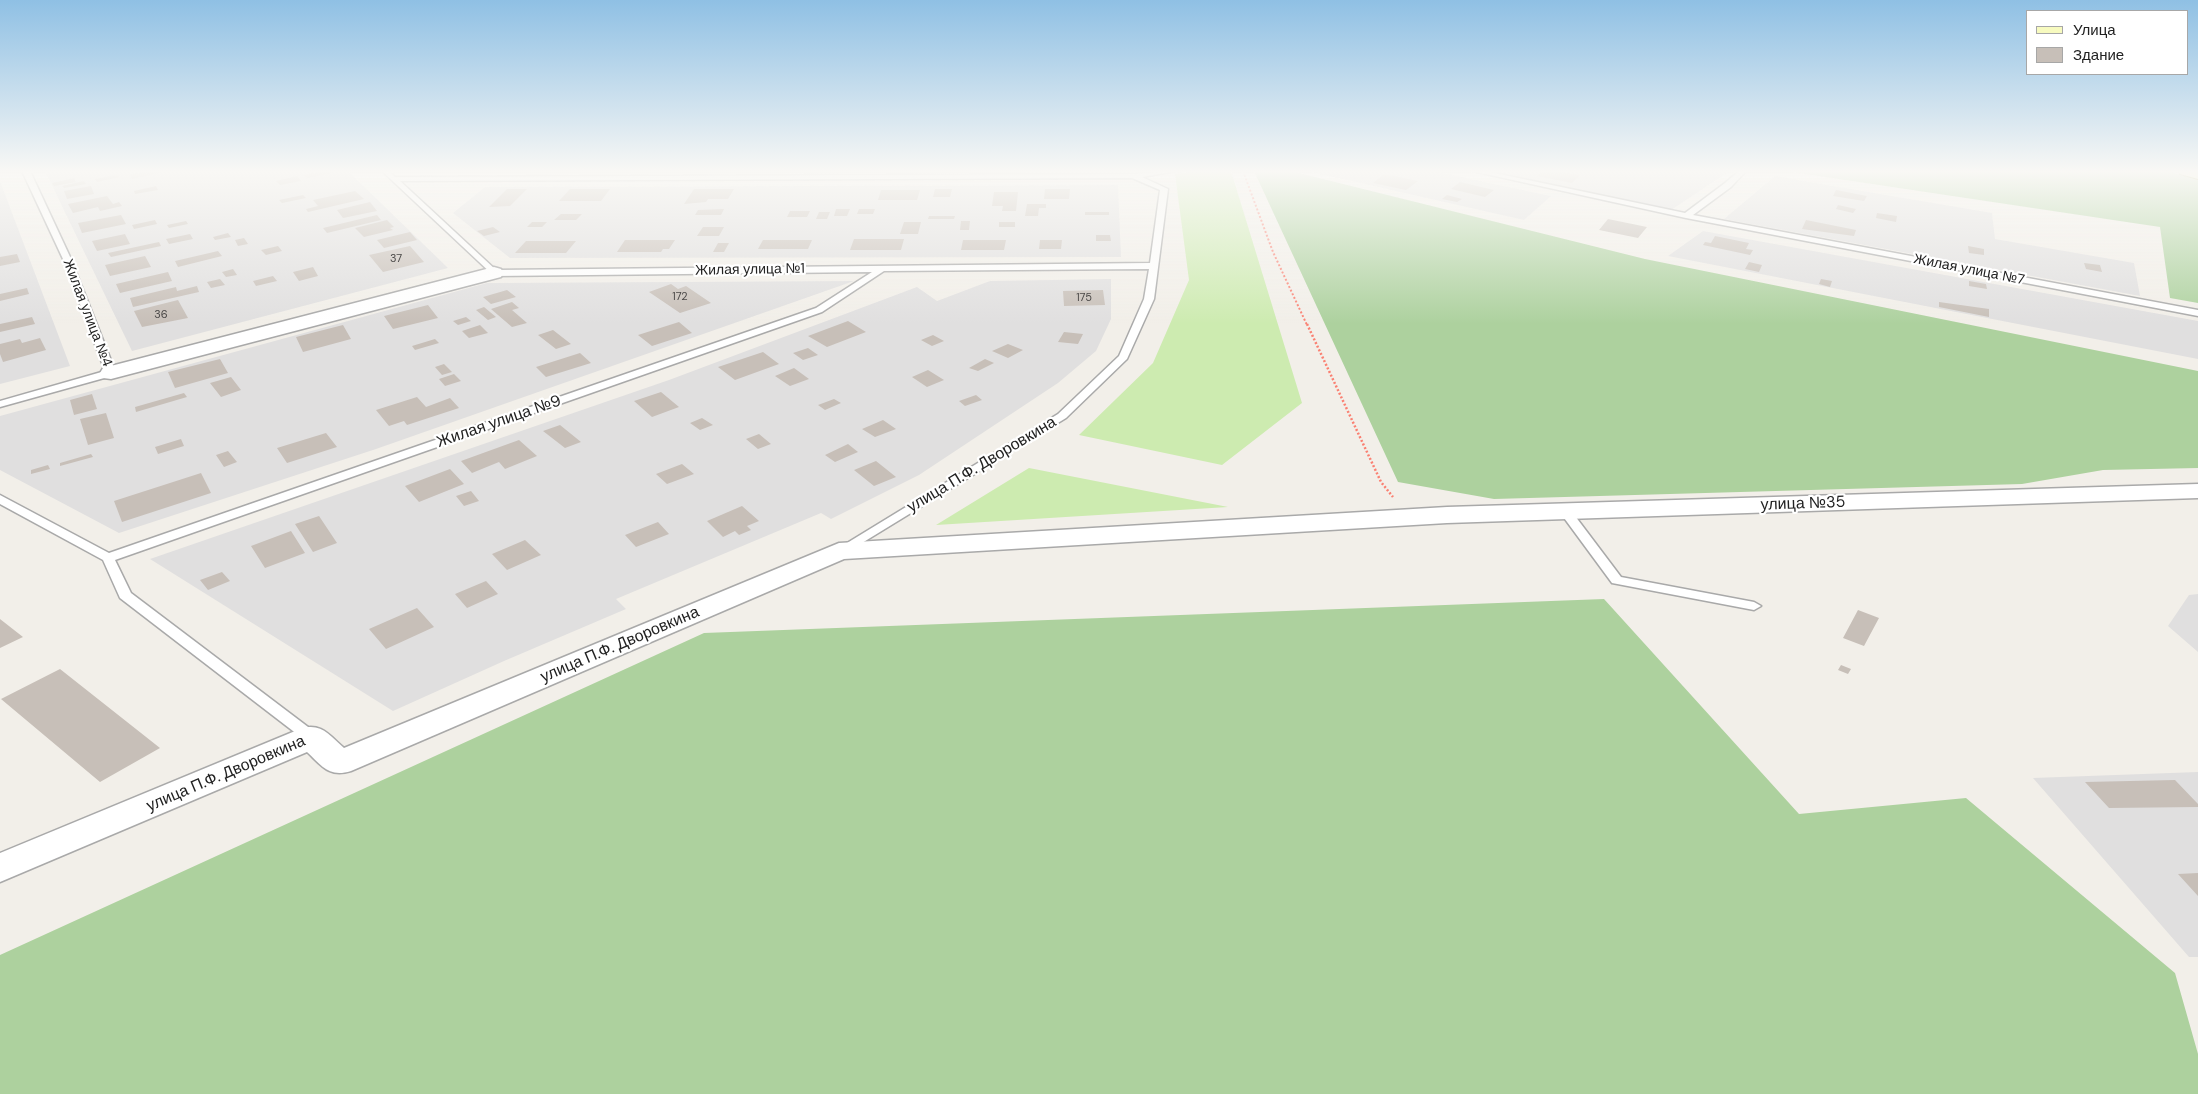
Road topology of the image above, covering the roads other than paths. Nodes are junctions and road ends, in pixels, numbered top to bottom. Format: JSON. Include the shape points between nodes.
{"nodes":[{"id":1,"x":50,"y":222,"type":"edge"},
{"id":2,"x":439,"y":222,"type":"edge"},
{"id":3,"x":1160,"y":222,"type":"edge"},
{"id":4,"x":1718,"y":222,"type":"edge"},
{"id":5,"x":1155,"y":266,"type":"junction"},
{"id":6,"x":882,"y":269,"type":"junction"},
{"id":7,"x":494,"y":274,"type":"junction"},
{"id":8,"x":2198,"y":313,"type":"edge"},
{"id":9,"x":111,"y":373,"type":"junction"},
{"id":10,"x":0,"y":404,"type":"edge"},
{"id":11,"x":2198,"y":491,"type":"edge"},
{"id":12,"x":0,"y":499,"type":"edge"},
{"id":13,"x":1565,"y":511,"type":"junction"},
{"id":14,"x":839,"y":552,"type":"junction"},
{"id":15,"x":108,"y":558,"type":"junction"},
{"id":16,"x":1754,"y":606,"type":"dead end"},
{"id":17,"x":311,"y":737,"type":"junction"},
{"id":18,"x":0,"y":868,"type":"edge"}],
"edges":[{"from":1,"to":9,"type":"lane","name":"Жилая улица №4"},
{"from":2,"to":7,"type":"lane"},
{"from":3,"to":5,"type":"lane","name":"улица П.Ф. Дворовкина"},
{"from":4,"to":8,"type":"lane","name":"Жилая улица №7"},
{"from":5,"to":6,"type":"lane","name":"Жилая улица №1"},
{"from":5,"to":14,"type":"lane","name":"улица П.Ф. Дворовкина","via":[[1149,299],[1123,357],[1062,416]]},
{"from":6,"to":7,"type":"lane","name":"Жилая улица №1"},
{"from":6,"to":15,"type":"lane","name":"Жилая улица №9","via":[[819,310]]},
{"from":7,"to":9,"type":"street"},
{"from":9,"to":10,"type":"lane"},
{"from":11,"to":13,"type":"street","name":"улица №35"},
{"from":12,"to":15,"type":"lane"},
{"from":13,"to":14,"type":"street","name":"улица №35","via":[[1409,517]]},
{"from":13,"to":16,"type":"lane","via":[[1617,580]]},
{"from":14,"to":17,"type":"street","name":"улица П.Ф. Дворовкина","via":[[340,763]]},
{"from":15,"to":17,"type":"lane","via":[[125,595]]},
{"from":17,"to":18,"type":"street","name":"улица П.Ф. Дворовкина"}]}
